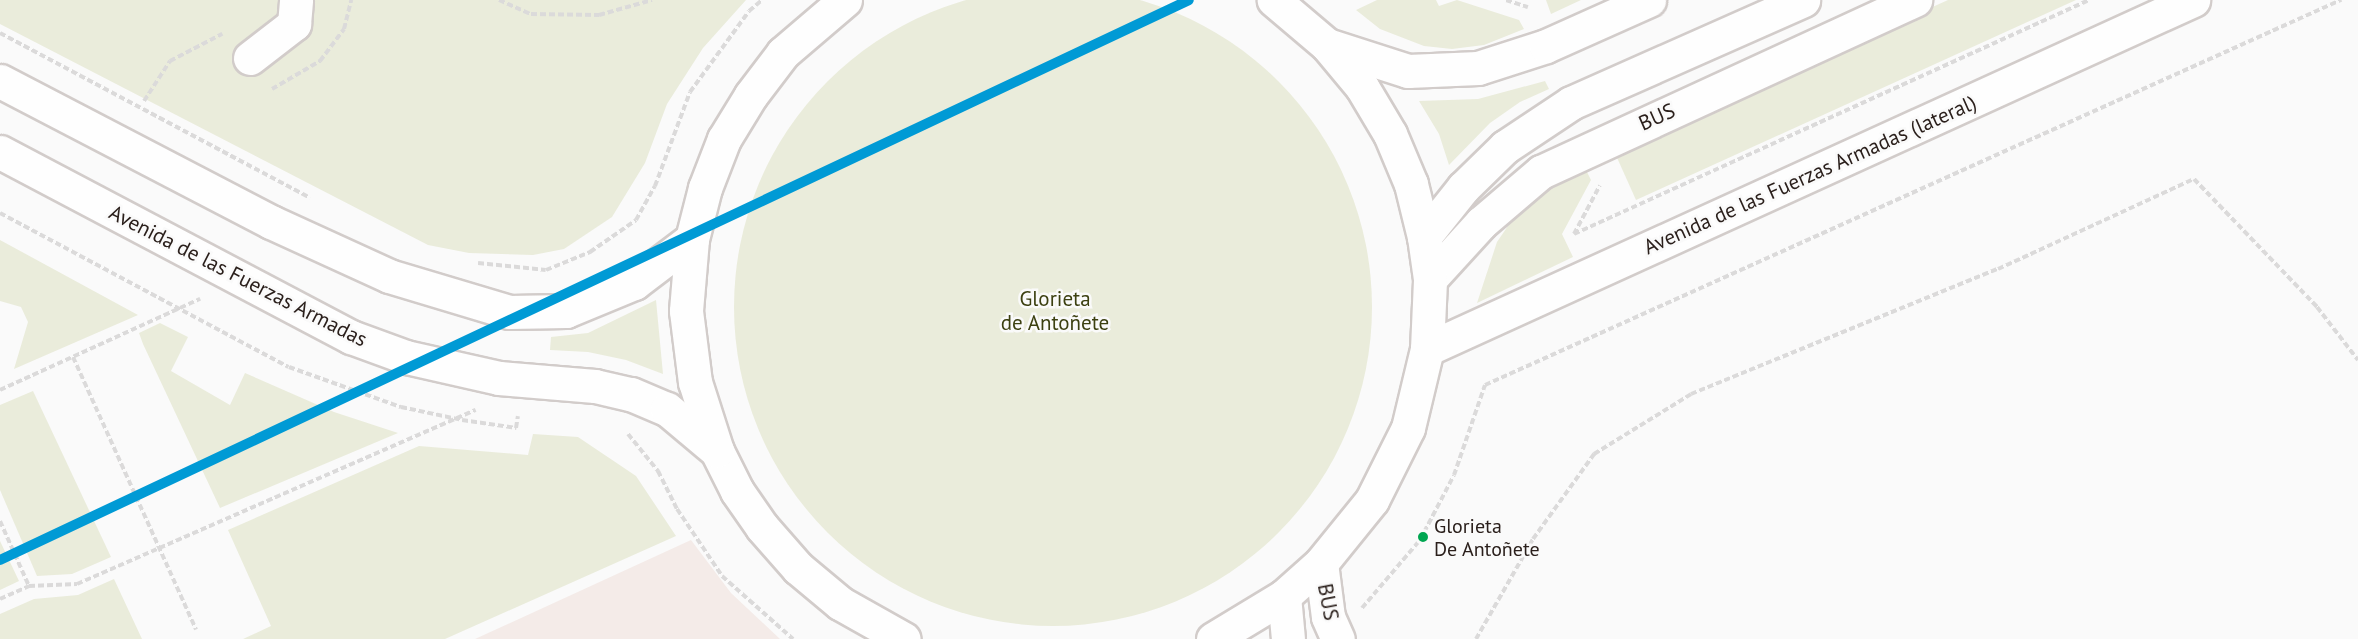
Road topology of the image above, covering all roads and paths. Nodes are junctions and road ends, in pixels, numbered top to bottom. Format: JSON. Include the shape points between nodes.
{"nodes":[{"id":1,"x":296,"y":0,"type":"edge"},
{"id":2,"x":499,"y":0,"type":"edge"},
{"id":3,"x":652,"y":0,"type":"edge"},
{"id":4,"x":762,"y":0,"type":"edge"},
{"id":5,"x":845,"y":0,"type":"edge"},
{"id":6,"x":1274,"y":0,"type":"edge"},
{"id":7,"x":1506,"y":0,"type":"edge"},
{"id":8,"x":1649,"y":0,"type":"edge"},
{"id":9,"x":1803,"y":0,"type":"edge"},
{"id":10,"x":1915,"y":0,"type":"edge"},
{"id":11,"x":2089,"y":0,"type":"edge"},
{"id":12,"x":2193,"y":0,"type":"edge"},
{"id":13,"x":2341,"y":0,"type":"edge"},
{"id":14,"x":1528,"y":7,"type":"dead end"},
{"id":15,"x":0,"y":33,"type":"edge"},
{"id":16,"x":1327,"y":45,"type":"junction"},
{"id":17,"x":250,"y":58,"type":"dead end"},
{"id":18,"x":0,"y":81,"type":"edge"},
{"id":19,"x":0,"y":152,"type":"edge"},
{"id":20,"x":1604,"y":177,"type":"dead end"},
{"id":21,"x":317,"y":201,"type":"dead end"},
{"id":22,"x":0,"y":213,"type":"edge"},
{"id":23,"x":1424,"y":237,"type":"junction"},
{"id":24,"x":692,"y":239,"type":"junction"},
{"id":25,"x":469,"y":261,"type":"dead end"},
{"id":26,"x":1430,"y":279,"type":"junction"},
{"id":27,"x":200,"y":299,"type":"dead end"},
{"id":28,"x":177,"y":309,"type":"junction"},
{"id":29,"x":1427,"y":349,"type":"junction"},
{"id":30,"x":73,"y":357,"type":"junction"},
{"id":31,"x":2358,"y":360,"type":"edge"},
{"id":32,"x":0,"y":390,"type":"edge"},
{"id":33,"x":486,"y":405,"type":"dead end"},
{"id":34,"x":453,"y":418,"type":"junction"},
{"id":35,"x":516,"y":428,"type":"dead end"},
{"id":36,"x":624,"y":432,"type":"dead end"},
{"id":37,"x":717,"y":451,"type":"junction"},
{"id":38,"x":0,"y":521,"type":"edge"},
{"id":39,"x":159,"y":548,"type":"junction"},
{"id":40,"x":1321,"y":563,"type":"junction"},
{"id":41,"x":29,"y":586,"type":"junction"},
{"id":42,"x":1284,"y":596,"type":"junction"},
{"id":43,"x":0,"y":599,"type":"edge"},
{"id":44,"x":1346,"y":628,"type":"edge"},
{"id":45,"x":196,"y":630,"type":"dead end"},
{"id":46,"x":793,"y":639,"type":"edge"},
{"id":47,"x":904,"y":639,"type":"edge"},
{"id":48,"x":1213,"y":639,"type":"edge"},
{"id":49,"x":1288,"y":639,"type":"edge"},
{"id":50,"x":1476,"y":639,"type":"edge"}],
"edges":[{"from":1,"to":17,"type":"street","via":[[294,24]]},
{"from":2,"to":3,"type":"path","via":[[531,14],[599,15]]},
{"from":4,"to":25,"type":"path","via":[[749,11],[690,92],[655,186],[636,220],[590,252],[546,270]]},
{"from":5,"to":24,"type":"street","via":[[783,53],[751,95],[724,139],[705,188]]},
{"from":6,"to":16,"type":"street"},
{"from":7,"to":14,"type":"path"},
{"from":8,"to":16,"type":"street","via":[[1546,46],[1478,68],[1408,71]]},
{"from":9,"to":23,"type":"street","via":[[1571,104],[1505,147],[1463,188]]},
{"from":10,"to":26,"type":"street","name":"BUS","via":[[1541,172],[1481,223]]},
{"from":11,"to":20,"type":"path","via":[[1574,234]]},
{"from":12,"to":29,"type":"street","name":"Avenida de las Fuerzas Armadas (lateral)"},
{"from":13,"to":44,"type":"path","via":[[1485,385],[1454,475],[1420,540]]},
{"from":15,"to":21,"type":"path"},
{"from":16,"to":23,"type":"street","via":[[1362,87],[1390,134],[1411,184]]},
{"from":18,"to":24,"type":"street","via":[[271,222],[388,276],[509,312],[566,311],[634,283]]},
{"from":19,"to":37,"type":"street","name":"Avenida de las Fuerzas Armadas","via":[[351,337],[406,357],[500,378],[595,386],[631,394],[667,409]]},
{"from":22,"to":28,"type":"path"},
{"from":23,"to":26,"type":"street"},
{"from":24,"to":37,"type":"street","via":[[688,323],[695,382]]},
{"from":26,"to":29,"type":"street"},
{"from":27,"to":28,"type":"path"},
{"from":28,"to":30,"type":"path"},
{"from":28,"to":34,"type":"path","via":[[298,370],[401,407]]},
{"from":29,"to":40,"type":"street","via":[[1408,428],[1372,500]]},
{"from":30,"to":32,"type":"path"},
{"from":30,"to":39,"type":"path"},
{"from":31,"to":50,"type":"path","via":[[2317,307],[2194,179],[1998,269],[1691,394],[1594,454],[1533,539]]},
{"from":33,"to":34,"type":"path"},
{"from":34,"to":35,"type":"path"},
{"from":34,"to":39,"type":"path"},
{"from":36,"to":46,"type":"path","via":[[658,471],[677,509],[722,576]]},
{"from":37,"to":47,"type":"street","via":[[762,527],[798,568],[840,603]]},
{"from":38,"to":41,"type":"path"},
{"from":39,"to":41,"type":"path","via":[[77,584]]},
{"from":39,"to":45,"type":"path"},
{"from":40,"to":42,"type":"street"},
{"from":40,"to":44,"type":"street","name":"BUS","via":[[1328,617]]},
{"from":41,"to":43,"type":"path"},
{"from":42,"to":48,"type":"street"},
{"from":42,"to":49,"type":"street"}]}
